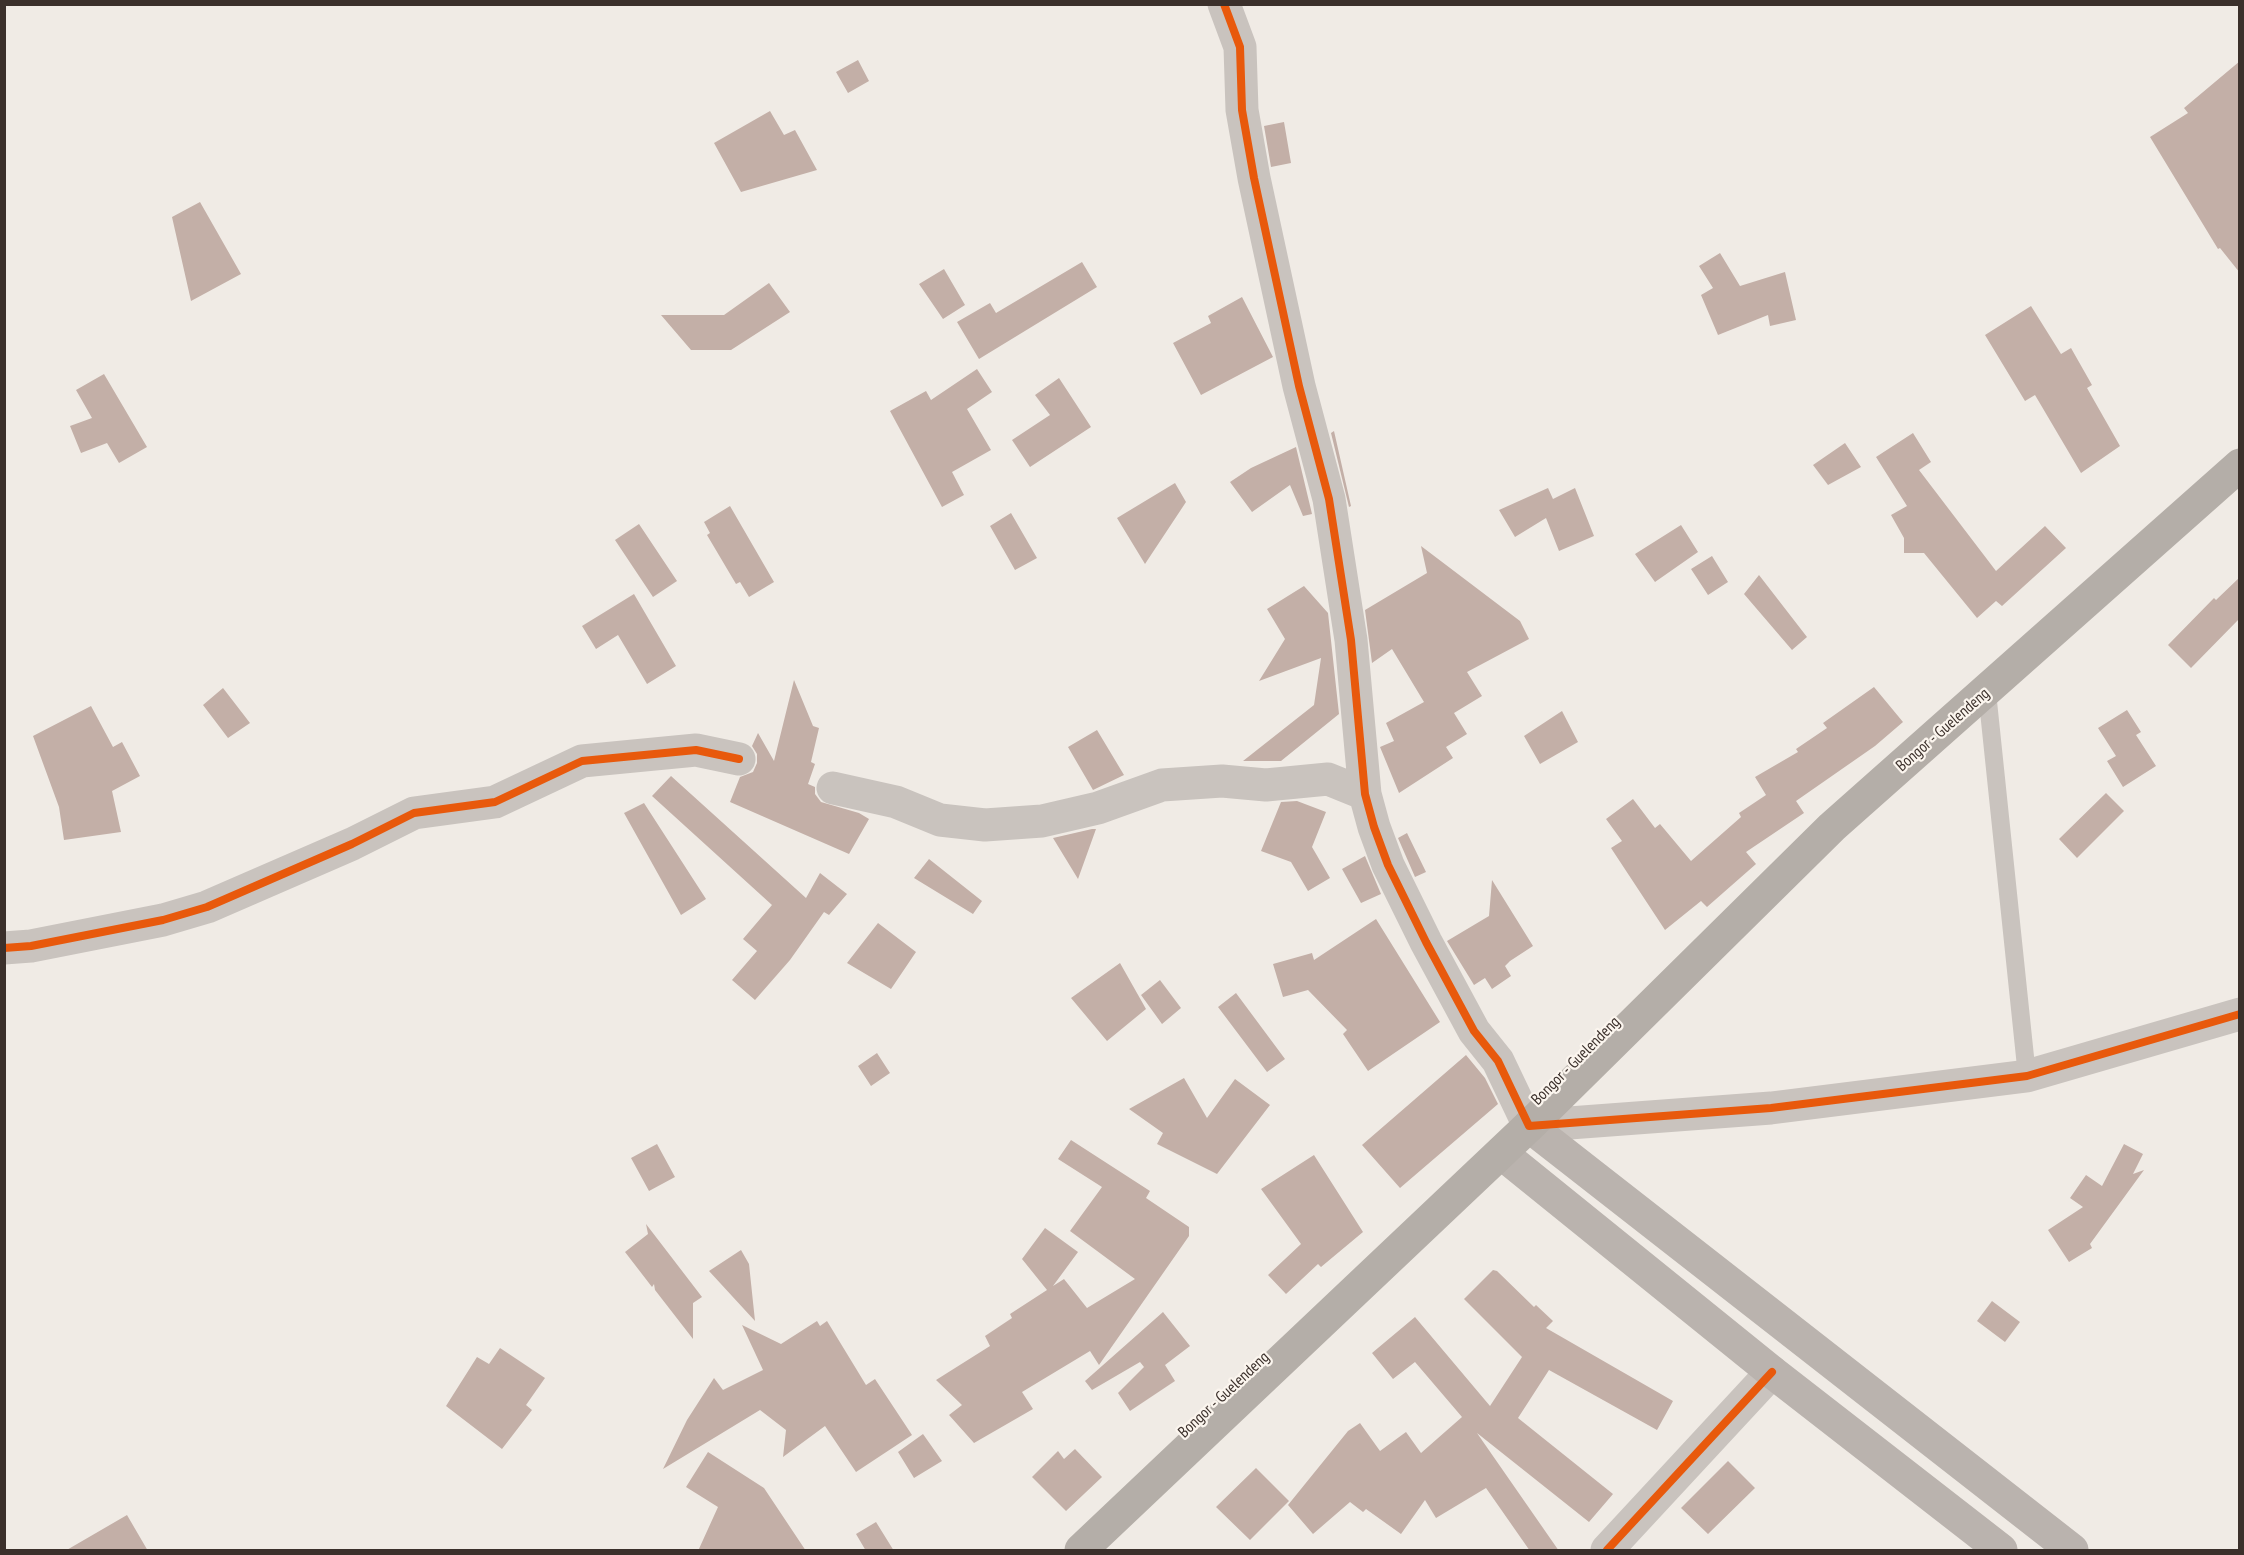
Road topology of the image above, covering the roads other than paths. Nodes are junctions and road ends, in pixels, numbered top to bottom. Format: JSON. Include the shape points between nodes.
{"nodes":[{"id":1,"x":1224,"y":4,"type":"edge"},
{"id":2,"x":2240,"y":465,"type":"edge"},
{"id":3,"x":1987,"y":692,"type":"junction"},
{"id":4,"x":739,"y":759,"type":"dead end"},
{"id":5,"x":833,"y":788,"type":"dead end"},
{"id":6,"x":1365,"y":794,"type":"junction"},
{"id":7,"x":4,"y":948,"type":"edge"},
{"id":8,"x":2240,"y":1014,"type":"edge"},
{"id":9,"x":2027,"y":1076,"type":"junction"},
{"id":10,"x":1529,"y":1126,"type":"junction"},
{"id":11,"x":1501,"y":1153,"type":"junction"},
{"id":12,"x":1772,"y":1372,"type":"junction"},
{"id":13,"x":1082,"y":1551,"type":"edge"},
{"id":14,"x":1607,"y":1551,"type":"edge"},
{"id":15,"x":2001,"y":1551,"type":"edge"},
{"id":16,"x":2072,"y":1551,"type":"edge"}],
"edges":[{"from":1,"to":6,"type":"street","via":[[1240,47],[1242,110],[1254,178],[1299,386],[1329,499],[1351,640]]},
{"from":2,"to":3,"type":"highway","name":"Bongor - Guelendeng"},
{"from":3,"to":9,"type":"lane"},
{"from":3,"to":10,"type":"highway","name":"Bongor - Guelendeng","via":[[1832,827]]},
{"from":4,"to":7,"type":"street","via":[[696,750],[582,761],[495,802],[414,813],[207,907],[163,920]]},
{"from":5,"to":6,"type":"street","via":[[896,802],[940,820],[985,825],[1042,821],[1098,808],[1162,785],[1222,781],[1266,785],[1328,779]]},
{"from":6,"to":10,"type":"street","via":[[1392,875],[1474,1031],[1498,1061]]},
{"from":8,"to":9,"type":"street"},
{"from":9,"to":10,"type":"street","via":[[1771,1108]]},
{"from":10,"to":11,"type":"highway","name":"Bongor - Guelendeng"},
{"from":10,"to":16,"type":"main road"},
{"from":11,"to":12,"type":"main road"},
{"from":11,"to":13,"type":"highway","name":"Bongor - Guelendeng"},
{"from":12,"to":14,"type":"street"},
{"from":12,"to":15,"type":"main road"}]}
